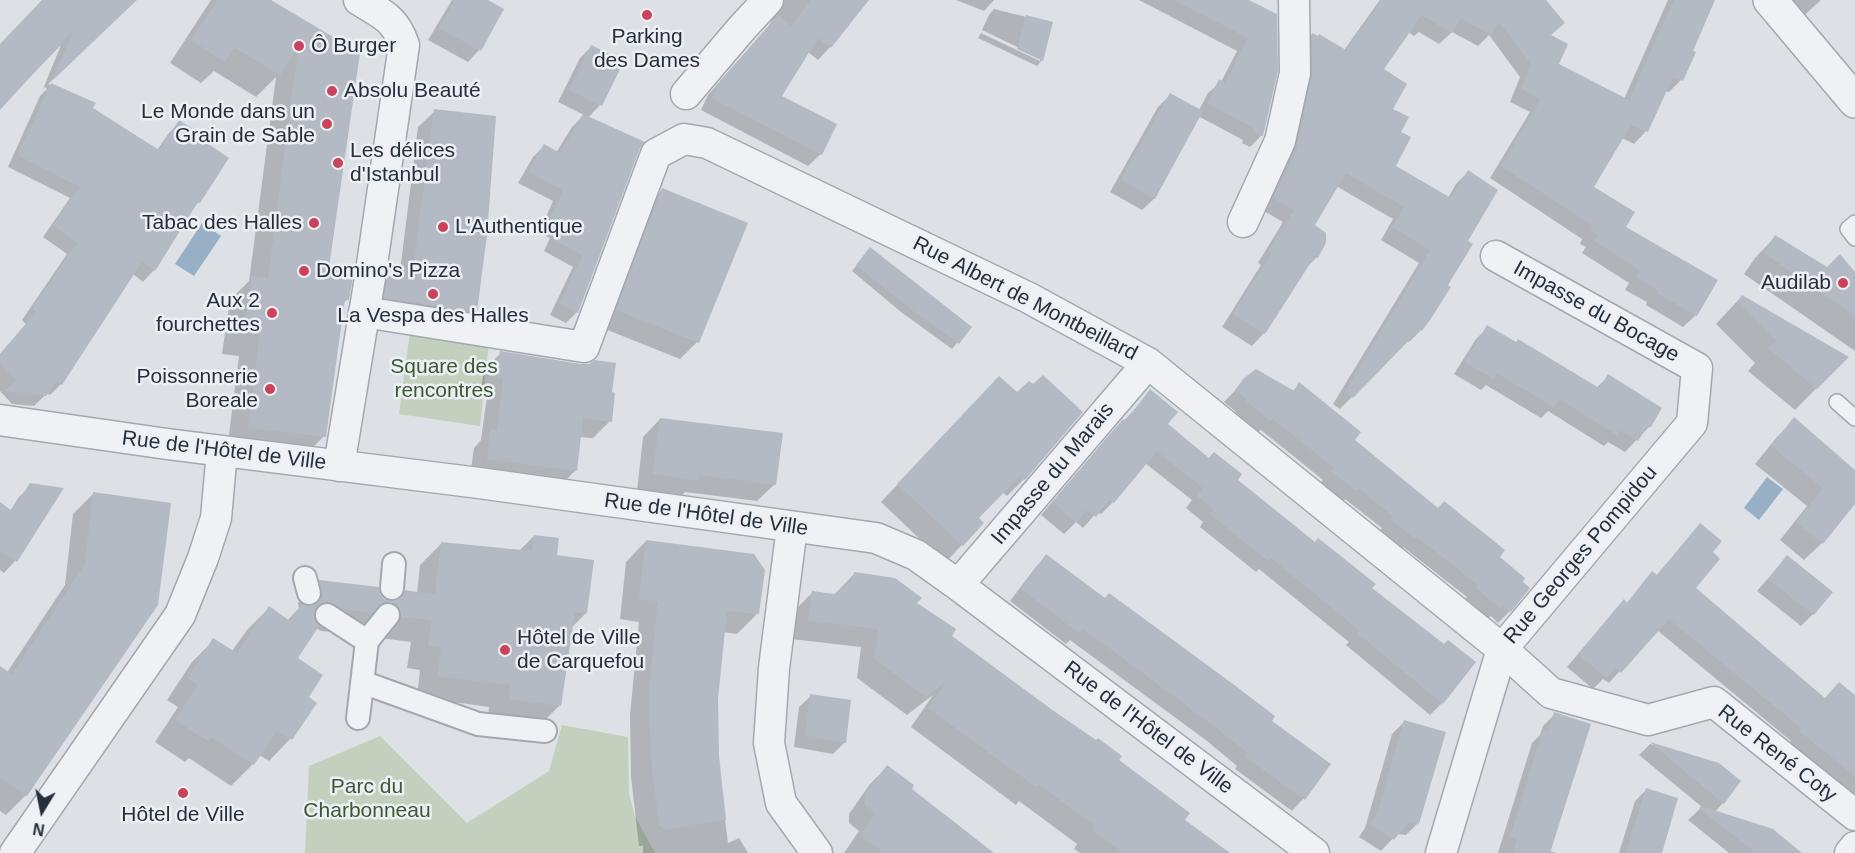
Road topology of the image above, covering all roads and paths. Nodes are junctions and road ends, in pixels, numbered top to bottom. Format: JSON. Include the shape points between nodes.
{"nodes":[{"id":1,"x":359,"y":0,"type":"edge"},
{"id":2,"x":768,"y":0,"type":"edge"},
{"id":3,"x":1293,"y":0,"type":"edge"},
{"id":4,"x":1770,"y":0,"type":"edge"},
{"id":5,"x":686,"y":94,"type":"dead end"},
{"id":6,"x":1855,"y":101,"type":"edge"},
{"id":7,"x":1243,"y":222,"type":"dead end"},
{"id":8,"x":1855,"y":223,"type":"edge"},
{"id":9,"x":1855,"y":238,"type":"edge"},
{"id":10,"x":1496,"y":256,"type":"dead end"},
{"id":11,"x":364,"y":312,"type":"junction"},
{"id":12,"x":1148,"y":363,"type":"junction"},
{"id":13,"x":1697,"y":368,"type":"joint"},
{"id":14,"x":1837,"y":402,"type":"dead end"},
{"id":15,"x":1855,"y":418,"type":"edge"},
{"id":16,"x":0,"y":420,"type":"edge"},
{"id":17,"x":222,"y":451,"type":"junction"},
{"id":18,"x":339,"y":466,"type":"junction"},
{"id":19,"x":792,"y":527,"type":"junction"},
{"id":20,"x":394,"y":564,"type":"dead end"},
{"id":21,"x":958,"y":585,"type":"junction"},
{"id":22,"x":392,"y":588,"type":"dead end"},
{"id":23,"x":327,"y":615,"type":"dead end"},
{"id":24,"x":388,"y":615,"type":"dead end"},
{"id":25,"x":367,"y":641,"type":"junction"},
{"id":26,"x":1502,"y":649,"type":"junction"},
{"id":27,"x":362,"y":682,"type":"junction"},
{"id":28,"x":358,"y":718,"type":"dead end"},
{"id":29,"x":545,"y":731,"type":"dead end"},
{"id":30,"x":1855,"y":815,"type":"edge"},
{"id":31,"x":1855,"y":847,"type":"edge"},
{"id":32,"x":26,"y":849,"type":"edge"},
{"id":33,"x":817,"y":853,"type":"edge"},
{"id":34,"x":1314,"y":853,"type":"edge"},
{"id":35,"x":1441,"y":853,"type":"edge"},
{"id":36,"x":1850,"y":853,"type":"edge"}],
"edges":[{"from":1,"to":11,"type":"street","via":[[388,18],[399,30],[404,45]]},
{"from":2,"to":5,"type":"street"},
{"from":3,"to":7,"type":"street","via":[[1294,73],[1280,141]]},
{"from":4,"to":6,"type":"street"},
{"from":8,"to":9,"type":"lane","via":[[1848,229]]},
{"from":10,"to":13,"type":"street","name":"Impasse du Bocage"},
{"from":11,"to":12,"type":"street","name":"Rue Albert de Montbeillard","via":[[584,347],[656,154],[684,139],[707,143],[1018,292]]},
{"from":11,"to":18,"type":"street"},
{"from":12,"to":21,"type":"street","name":"Impasse du Marais"},
{"from":12,"to":26,"type":"street","name":"Rue Albert de Montbeillard"},
{"from":13,"to":26,"type":"street","name":"Rue Georges Pompidou","via":[[1692,423]]},
{"from":14,"to":15,"type":"lane"},
{"from":16,"to":17,"type":"street","name":"Rue de l'Hôtel de Ville"},
{"from":17,"to":18,"type":"street","name":"Rue de l'Hôtel de Ville"},
{"from":17,"to":32,"type":"street","via":[[216,518],[180,615]]},
{"from":18,"to":19,"type":"street","name":"Rue de l'Hôtel de Ville"},
{"from":19,"to":21,"type":"street","name":"Rue de l'Hôtel de Ville","via":[[876,538],[916,555]]},
{"from":19,"to":33,"type":"street","via":[[769,743],[781,803]]},
{"from":20,"to":22,"type":"street"},
{"from":21,"to":34,"type":"street","name":"Rue de l'Hôtel de Ville"},
{"from":23,"to":25,"type":"street"},
{"from":24,"to":25,"type":"street"},
{"from":25,"to":27,"type":"street"},
{"from":26,"to":30,"type":"street","name":"Rue René Coty","via":[[1551,693],[1648,720],[1714,702]]},
{"from":26,"to":35,"type":"street","name":"Rue Georges Pompidou"},
{"from":27,"to":28,"type":"street"},
{"from":27,"to":29,"type":"street","via":[[478,724]]},
{"from":31,"to":36,"type":"street"}]}
